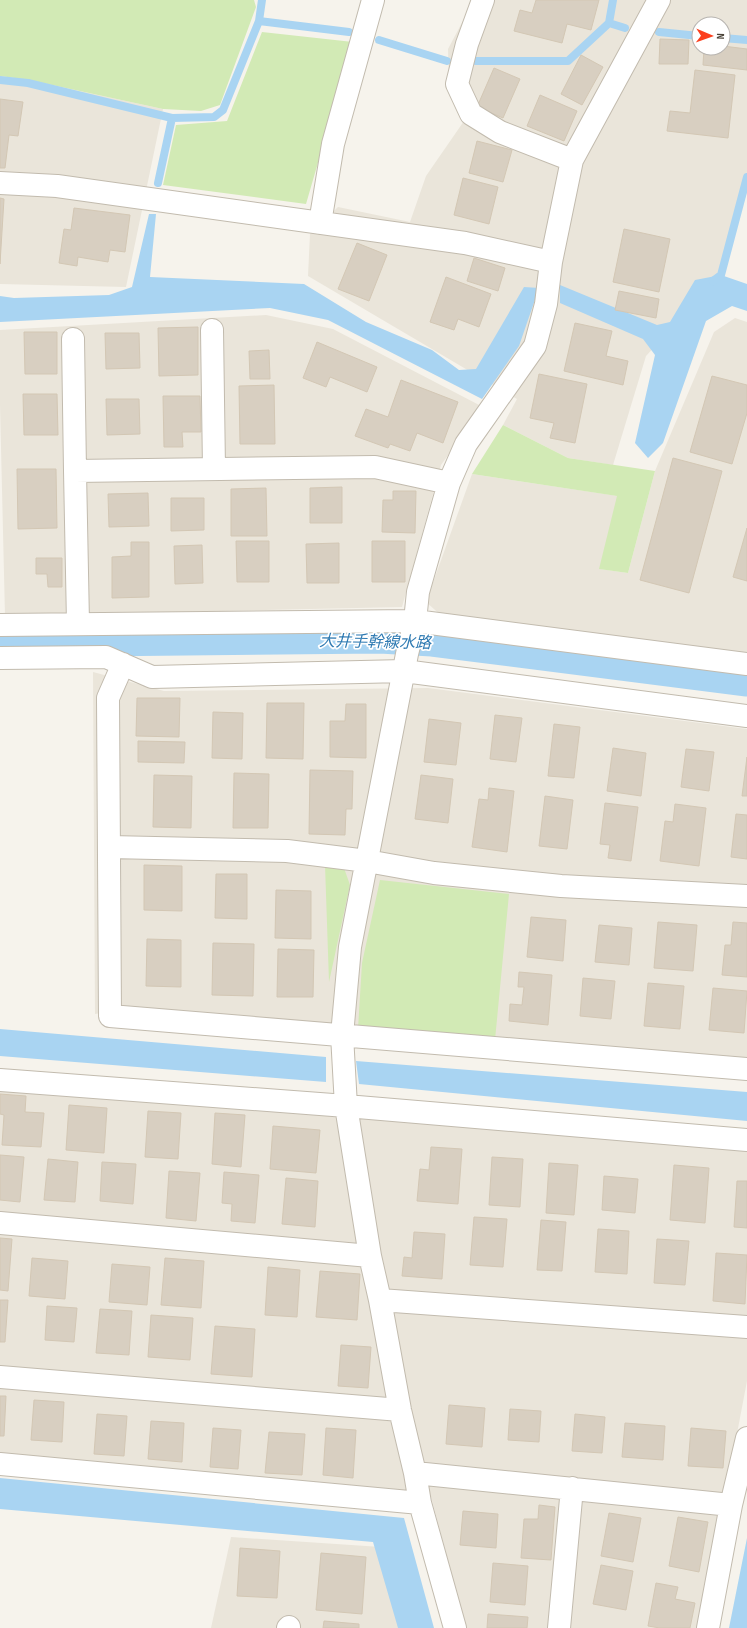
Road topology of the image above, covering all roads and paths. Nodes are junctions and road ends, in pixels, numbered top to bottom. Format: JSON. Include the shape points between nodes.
{"nodes":[{"id":1,"x":374,"y":0,"type":"edge"},
{"id":2,"x":483,"y":0,"type":"edge"},
{"id":3,"x":659,"y":0,"type":"edge"},
{"id":4,"x":572,"y":160,"type":"junction"},
{"id":5,"x":0,"y":183,"type":"edge"},
{"id":6,"x":320,"y":223,"type":"junction"},
{"id":7,"x":551,"y":262,"type":"junction"},
{"id":8,"x":212,"y":330,"type":"dead end"},
{"id":9,"x":73,"y":339,"type":"dead end"},
{"id":10,"x":214,"y":469,"type":"junction"},
{"id":11,"x":75,"y":471,"type":"junction"},
{"id":12,"x":449,"y":483,"type":"junction"},
{"id":13,"x":415,"y":622,"type":"junction"},
{"id":14,"x":78,"y":623,"type":"junction"},
{"id":15,"x":0,"y":625,"type":"edge"},
{"id":16,"x":0,"y":658,"type":"edge"},
{"id":17,"x":405,"y":662,"type":"junction"},
{"id":18,"x":122,"y":664,"type":"junction"},
{"id":19,"x":747,"y":664,"type":"edge"},
{"id":20,"x":747,"y":716,"type":"edge"},
{"id":21,"x":110,"y":847,"type":"junction"},
{"id":22,"x":367,"y":861,"type":"junction"},
{"id":23,"x":747,"y":896,"type":"edge"},
{"id":24,"x":342,"y":1035,"type":"junction"},
{"id":25,"x":747,"y":1069,"type":"edge"},
{"id":26,"x":0,"y":1080,"type":"edge"},
{"id":27,"x":346,"y":1106,"type":"junction"},
{"id":28,"x":747,"y":1140,"type":"edge"},
{"id":29,"x":0,"y":1223,"type":"edge"},
{"id":30,"x":370,"y":1256,"type":"junction"},
{"id":31,"x":380,"y":1300,"type":"junction"},
{"id":32,"x":747,"y":1327,"type":"edge"},
{"id":33,"x":0,"y":1377,"type":"edge"},
{"id":34,"x":400,"y":1410,"type":"junction"},
{"id":35,"x":746,"y":1438,"type":"edge"},
{"id":36,"x":0,"y":1464,"type":"edge"},
{"id":37,"x":415,"y":1473,"type":"junction"},
{"id":38,"x":572,"y":1488,"type":"junction"},
{"id":39,"x":420,"y":1503,"type":"junction"},
{"id":40,"x":731,"y":1505,"type":"junction"},
{"id":41,"x":455,"y":1628,"type":"edge"},
{"id":42,"x":559,"y":1628,"type":"edge"},
{"id":43,"x":708,"y":1628,"type":"edge"}],
"edges":[{"from":1,"to":6,"type":"street","via":[[333,144]]},
{"from":2,"to":4,"type":"street","via":[[467,44],[457,84],[471,114],[500,132]]},
{"from":3,"to":4,"type":"street"},
{"from":4,"to":7,"type":"street"},
{"from":5,"to":6,"type":"street","via":[[58,186]]},
{"from":6,"to":7,"type":"street","via":[[465,243]]},
{"from":7,"to":12,"type":"street","via":[[546,304],[535,346],[466,444]]},
{"from":8,"to":10,"type":"street"},
{"from":9,"to":11,"type":"street"},
{"from":10,"to":11,"type":"street"},
{"from":10,"to":12,"type":"street","via":[[375,467]]},
{"from":11,"to":14,"type":"street"},
{"from":12,"to":13,"type":"street","via":[[418,592]]},
{"from":13,"to":14,"type":"street"},
{"from":13,"to":17,"type":"street"},
{"from":13,"to":19,"type":"street"},
{"from":14,"to":15,"type":"street"},
{"from":16,"to":18,"type":"street","via":[[106,656]]},
{"from":17,"to":18,"type":"street","via":[[152,677]]},
{"from":17,"to":20,"type":"street"},
{"from":17,"to":22,"type":"street"},
{"from":18,"to":21,"type":"street","via":[[108,698]]},
{"from":21,"to":22,"type":"street","via":[[287,851]]},
{"from":21,"to":24,"type":"street","via":[[110,1016]]},
{"from":22,"to":23,"type":"street","via":[[434,873],[561,886]]},
{"from":22,"to":24,"type":"street","via":[[350,947]]},
{"from":24,"to":25,"type":"street"},
{"from":24,"to":27,"type":"street"},
{"from":26,"to":27,"type":"street"},
{"from":27,"to":28,"type":"street"},
{"from":27,"to":30,"type":"street"},
{"from":29,"to":30,"type":"street"},
{"from":30,"to":31,"type":"street"},
{"from":31,"to":32,"type":"street"},
{"from":31,"to":34,"type":"street"},
{"from":33,"to":34,"type":"street"},
{"from":34,"to":37,"type":"street"},
{"from":35,"to":40,"type":"street"},
{"from":36,"to":39,"type":"street"},
{"from":37,"to":38,"type":"street"},
{"from":37,"to":39,"type":"street"},
{"from":38,"to":40,"type":"street"},
{"from":38,"to":42,"type":"street"},
{"from":39,"to":41,"type":"street"},
{"from":40,"to":43,"type":"street"}]}
